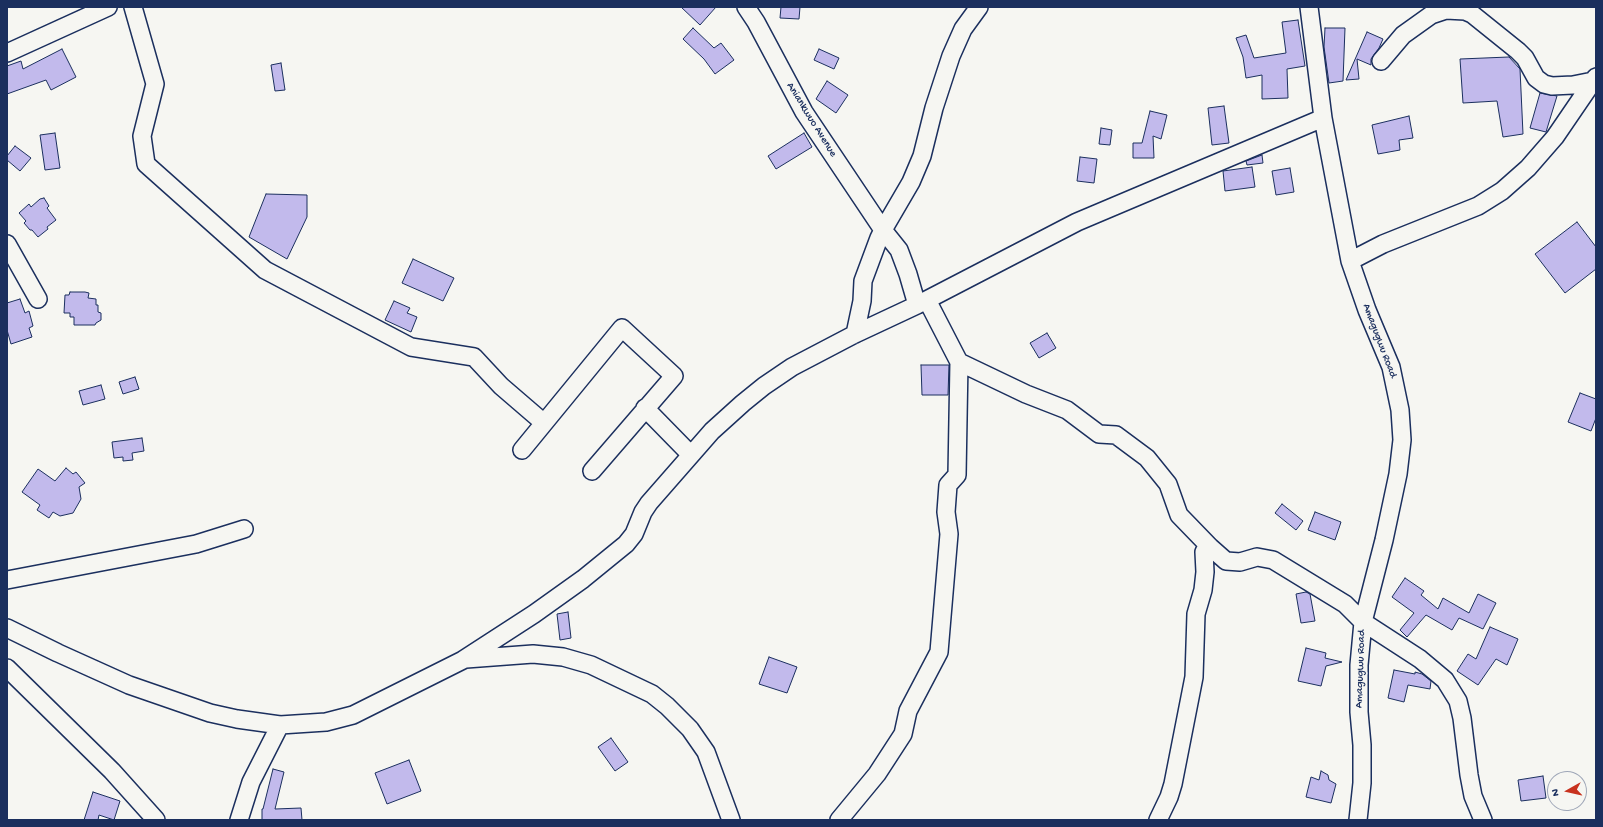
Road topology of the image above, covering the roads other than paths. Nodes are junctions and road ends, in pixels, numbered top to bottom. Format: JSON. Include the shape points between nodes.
{"nodes":[{"id":1,"x":108,"y":7,"type":"edge"},
{"id":2,"x":133,"y":7,"type":"edge"},
{"id":3,"x":746,"y":7,"type":"edge"},
{"id":4,"x":979,"y":7,"type":"edge"},
{"id":5,"x":1309,"y":7,"type":"edge"},
{"id":6,"x":7,"y":53,"type":"edge"},
{"id":7,"x":1380,"y":62,"type":"dead end"},
{"id":8,"x":1595,"y":80,"type":"edge"},
{"id":9,"x":1323,"y":118,"type":"junction"},
{"id":10,"x":883,"y":230,"type":"junction"},
{"id":11,"x":7,"y":244,"type":"edge"},
{"id":12,"x":1350,"y":261,"type":"junction"},
{"id":13,"x":38,"y":299,"type":"dead end"},
{"id":14,"x":922,"y":302,"type":"junction"},
{"id":15,"x":855,"y":334,"type":"junction"},
{"id":16,"x":959,"y":362,"type":"junction"},
{"id":17,"x":645,"y":408,"type":"junction"},
{"id":18,"x":544,"y":423,"type":"junction"},
{"id":19,"x":522,"y":450,"type":"dead end"},
{"id":20,"x":691,"y":456,"type":"junction"},
{"id":21,"x":592,"y":471,"type":"dead end"},
{"id":22,"x":244,"y":529,"type":"dead end"},
{"id":23,"x":1210,"y":547,"type":"junction"},
{"id":24,"x":7,"y":580,"type":"edge"},
{"id":25,"x":1363,"y":622,"type":"junction"},
{"id":26,"x":7,"y":628,"type":"edge"},
{"id":27,"x":463,"y":660,"type":"junction"},
{"id":28,"x":7,"y":668,"type":"edge"},
{"id":29,"x":280,"y":725,"type":"junction"},
{"id":30,"x":156,"y":820,"type":"edge"},
{"id":31,"x":239,"y":820,"type":"edge"},
{"id":32,"x":731,"y":820,"type":"edge"},
{"id":33,"x":839,"y":820,"type":"edge"},
{"id":34,"x":1158,"y":820,"type":"edge"},
{"id":35,"x":1358,"y":820,"type":"edge"},
{"id":36,"x":1483,"y":820,"type":"edge"}],
"edges":[{"from":1,"to":6,"type":"street"},
{"from":2,"to":18,"type":"street","via":[[155,84],[142,136],[146,164],[265,270],[411,347],[474,357],[500,386]]},
{"from":3,"to":10,"type":"street","name":"Aniankwuo Avenue","via":[[804,112]]},
{"from":4,"to":10,"type":"street","via":[[963,29],[951,56],[932,114],[922,156]]},
{"from":5,"to":9,"type":"street","name":"Amagugwu Road"},
{"from":7,"to":8,"type":"street","via":[[1403,35],[1431,15],[1446,10],[1464,11],[1472,14],[1518,51],[1536,78],[1544,84],[1573,85]]},
{"from":8,"to":12,"type":"street","via":[[1555,137],[1528,168],[1502,191],[1478,206],[1383,244]]},
{"from":9,"to":12,"type":"street","name":"Amagugwu Road"},
{"from":9,"to":14,"type":"street","via":[[1077,222]]},
{"from":10,"to":14,"type":"street","name":"Aniankwuo Avenue","via":[[899,250]]},
{"from":10,"to":15,"type":"street","via":[[863,281]]},
{"from":11,"to":13,"type":"street"},
{"from":12,"to":25,"type":"street","name":"Amagugwu Road","via":[[1391,367],[1400,410],[1402,440],[1392,505]]},
{"from":14,"to":15,"type":"street"},
{"from":14,"to":16,"type":"street","name":"Aniankwuo Avenue"},
{"from":15,"to":20,"type":"street","via":[[792,367],[764,386],[712,431]]},
{"from":16,"to":23,"type":"street","via":[[1026,394],[1067,410],[1099,434],[1116,435],[1147,458],[1168,484],[1178,515]]},
{"from":16,"to":33,"type":"street","via":[[957,475],[948,485],[946,512],[949,534],[939,652],[908,711],[903,734],[877,774]]},
{"from":17,"to":18,"type":"street","via":[[674,376],[622,328]]},
{"from":17,"to":20,"type":"street"},
{"from":17,"to":21,"type":"street"},
{"from":18,"to":19,"type":"street"},
{"from":20,"to":27,"type":"street","via":[[649,503],[634,534],[626,544],[534,614]]},
{"from":22,"to":24,"type":"street","via":[[196,544]]},
{"from":23,"to":25,"type":"street","via":[[1226,560],[1240,562],[1257,557],[1273,560],[1345,604]]},
{"from":23,"to":34,"type":"street","via":[[1204,552],[1203,590],[1194,630],[1194,677],[1169,797]]},
{"from":25,"to":35,"type":"street","name":"Amagugwu Road","via":[[1359,665],[1362,783]]},
{"from":25,"to":36,"type":"street","via":[[1420,659],[1451,688],[1458,701],[1462,718],[1473,796]]},
{"from":26,"to":29,"type":"street","via":[[115,679],[187,706],[238,719]]},
{"from":27,"to":29,"type":"street","via":[[353,715],[326,722]]},
{"from":27,"to":32,"type":"street","via":[[533,654],[563,657],[591,665],[652,694],[690,728],[706,752]]},
{"from":28,"to":30,"type":"street","via":[[112,772]]},
{"from":29,"to":31,"type":"street","via":[[251,782]]}]}
